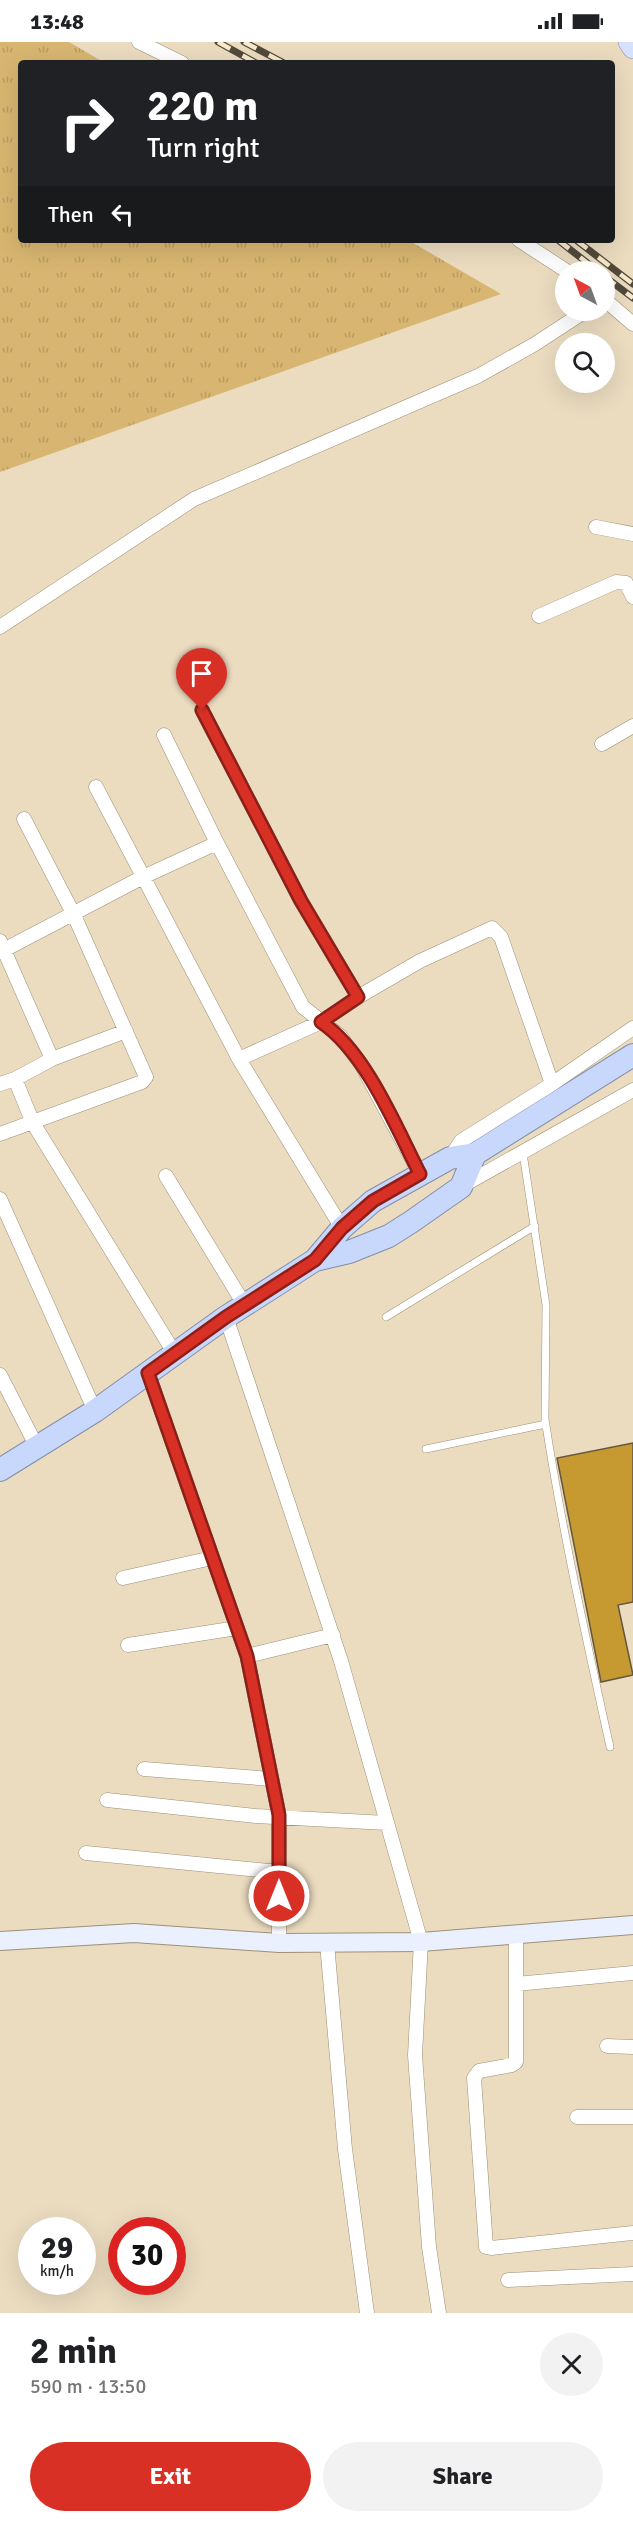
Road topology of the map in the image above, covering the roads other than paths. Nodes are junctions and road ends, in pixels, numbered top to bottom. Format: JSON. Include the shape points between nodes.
{"nodes":[{"id":1,"x":139,"y":42,"type":"edge"},
{"id":2,"x":629,"y":42,"type":"edge"},
{"id":3,"x":633,"y":48,"type":"edge"},
{"id":4,"x":176,"y":60,"type":"edge"},
{"id":5,"x":524,"y":243,"type":"edge"},
{"id":6,"x":555,"y":264,"type":"edge"},
{"id":7,"x":615,"y":308,"type":"edge"},
{"id":8,"x":570,"y":321,"type":"edge"},
{"id":9,"x":633,"y":324,"type":"edge"},
{"id":10,"x":596,"y":527,"type":"dead end"},
{"id":11,"x":633,"y":534,"type":"edge"},
{"id":12,"x":633,"y":597,"type":"edge"},
{"id":13,"x":539,"y":616,"type":"dead end"},
{"id":14,"x":0,"y":627,"type":"edge"},
{"id":15,"x":202,"y":710,"type":"dead end"},
{"id":16,"x":633,"y":726,"type":"edge"},
{"id":17,"x":164,"y":735,"type":"dead end"},
{"id":18,"x":602,"y":744,"type":"dead end"},
{"id":19,"x":96,"y":787,"type":"dead end"},
{"id":20,"x":24,"y":819,"type":"dead end"},
{"id":21,"x":217,"y":843,"type":"junction"},
{"id":22,"x":143,"y":877,"type":"junction"},
{"id":23,"x":74,"y":915,"type":"junction"},
{"id":24,"x":2,"y":948,"type":"edge"},
{"id":25,"x":358,"y":997,"type":"junction"},
{"id":26,"x":321,"y":1022,"type":"junction"},
{"id":27,"x":633,"y":1028,"type":"edge"},
{"id":28,"x":126,"y":1031,"type":"junction"},
{"id":29,"x":633,"y":1055,"type":"edge"},
{"id":30,"x":52,"y":1059,"type":"junction"},
{"id":31,"x":239,"y":1059,"type":"junction"},
{"id":32,"x":15,"y":1079,"type":"junction"},
{"id":33,"x":0,"y":1084,"type":"edge"},
{"id":34,"x":552,"y":1084,"type":"junction"},
{"id":35,"x":633,"y":1090,"type":"edge"},
{"id":36,"x":33,"y":1123,"type":"junction"},
{"id":37,"x":0,"y":1134,"type":"edge"},
{"id":38,"x":524,"y":1153,"type":"junction"},
{"id":39,"x":475,"y":1154,"type":"junction"},
{"id":40,"x":450,"y":1158,"type":"junction"},
{"id":41,"x":420,"y":1174,"type":"junction"},
{"id":42,"x":166,"y":1176,"type":"dead end"},
{"id":43,"x":461,"y":1187,"type":"junction"},
{"id":44,"x":390,"y":1190,"type":"junction"},
{"id":45,"x":0,"y":1199,"type":"edge"},
{"id":46,"x":411,"y":1222,"type":"junction"},
{"id":47,"x":535,"y":1226,"type":"junction"},
{"id":48,"x":342,"y":1228,"type":"junction"},
{"id":49,"x":315,"y":1260,"type":"junction"},
{"id":50,"x":235,"y":1310,"type":"junction"},
{"id":51,"x":386,"y":1317,"type":"dead end"},
{"id":52,"x":175,"y":1354,"type":"junction"},
{"id":53,"x":148,"y":1373,"type":"junction"},
{"id":54,"x":0,"y":1375,"type":"edge"},
{"id":55,"x":94,"y":1411,"type":"junction"},
{"id":56,"x":546,"y":1424,"type":"junction"},
{"id":57,"x":37,"y":1448,"type":"junction"},
{"id":58,"x":426,"y":1449,"type":"dead end"},
{"id":59,"x":0,"y":1470,"type":"edge"},
{"id":60,"x":212,"y":1558,"type":"junction"},
{"id":61,"x":123,"y":1578,"type":"dead end"},
{"id":62,"x":237,"y":1628,"type":"junction"},
{"id":63,"x":333,"y":1635,"type":"junction"},
{"id":64,"x":128,"y":1645,"type":"dead end"},
{"id":65,"x":247,"y":1656,"type":"junction"},
{"id":66,"x":610,"y":1747,"type":"dead end"},
{"id":67,"x":144,"y":1769,"type":"dead end"},
{"id":68,"x":272,"y":1779,"type":"junction"},
{"id":69,"x":107,"y":1800,"type":"dead end"},
{"id":70,"x":279,"y":1815,"type":"junction"},
{"id":71,"x":387,"y":1823,"type":"junction"},
{"id":72,"x":86,"y":1853,"type":"dead end"},
{"id":73,"x":279,"y":1872,"type":"junction"},
{"id":74,"x":633,"y":1925,"type":"edge"},
{"id":75,"x":516,"y":1934,"type":"junction"},
{"id":76,"x":0,"y":1941,"type":"edge"},
{"id":77,"x":421,"y":1942,"type":"junction"},
{"id":78,"x":279,"y":1943,"type":"junction"},
{"id":79,"x":327,"y":1943,"type":"junction"},
{"id":80,"x":633,"y":1973,"type":"edge"},
{"id":81,"x":516,"y":1984,"type":"junction"},
{"id":82,"x":607,"y":2046,"type":"dead end"},
{"id":83,"x":633,"y":2047,"type":"edge"},
{"id":84,"x":577,"y":2117,"type":"dead end"},
{"id":85,"x":633,"y":2117,"type":"edge"},
{"id":86,"x":633,"y":2233,"type":"edge"},
{"id":87,"x":633,"y":2274,"type":"edge"},
{"id":88,"x":508,"y":2280,"type":"dead end"},
{"id":89,"x":367,"y":2313,"type":"edge"},
{"id":90,"x":439,"y":2313,"type":"edge"}],
"edges":[{"from":1,"to":4,"type":"street"},
{"from":2,"to":3,"type":"main road"},
{"from":5,"to":6,"type":"street"},
{"from":7,"to":9,"type":"street"},
{"from":8,"to":14,"type":"street","via":[[478,376],[194,498]]},
{"from":10,"to":11,"type":"street"},
{"from":12,"to":13,"type":"street","via":[[626,583],[616,582]]},
{"from":15,"to":25,"type":"street","via":[[301,901]]},
{"from":16,"to":18,"type":"street"},
{"from":17,"to":21,"type":"street"},
{"from":19,"to":22,"type":"street"},
{"from":20,"to":23,"type":"street"},
{"from":21,"to":22,"type":"street"},
{"from":21,"to":26,"type":"street","via":[[303,1007]]},
{"from":22,"to":23,"type":"street"},
{"from":22,"to":31,"type":"street"},
{"from":23,"to":24,"type":"street"},
{"from":23,"to":28,"type":"street"},
{"from":24,"to":30,"type":"street"},
{"from":25,"to":26,"type":"street"},
{"from":25,"to":34,"type":"street","via":[[420,961],[492,928],[501,937]]},
{"from":26,"to":31,"type":"street"},
{"from":26,"to":41,"type":"street","via":[[340,1036],[362,1064]]},
{"from":27,"to":34,"type":"street"},
{"from":28,"to":30,"type":"street"},
{"from":28,"to":36,"type":"street","via":[[146,1074],[144,1081]]},
{"from":29,"to":39,"type":"highway"},
{"from":30,"to":32,"type":"street"},
{"from":31,"to":48,"type":"street"},
{"from":32,"to":33,"type":"street"},
{"from":32,"to":36,"type":"street"},
{"from":34,"to":40,"type":"street","via":[[461,1141]]},
{"from":35,"to":38,"type":"street"},
{"from":36,"to":37,"type":"street"},
{"from":36,"to":52,"type":"street"},
{"from":38,"to":43,"type":"street"},
{"from":38,"to":47,"type":"lane"},
{"from":39,"to":40,"type":"highway"},
{"from":39,"to":43,"type":"highway"},
{"from":40,"to":41,"type":"highway"},
{"from":41,"to":44,"type":"highway"},
{"from":42,"to":50,"type":"street"},
{"from":43,"to":46,"type":"highway"},
{"from":44,"to":46,"type":"highway","via":[[411,1193],[417,1208]]},
{"from":44,"to":48,"type":"highway"},
{"from":45,"to":55,"type":"street"},
{"from":46,"to":49,"type":"highway","via":[[389,1236]]},
{"from":47,"to":51,"type":"lane"},
{"from":47,"to":56,"type":"lane","via":[[546,1305]]},
{"from":48,"to":49,"type":"highway"},
{"from":49,"to":50,"type":"highway"},
{"from":50,"to":52,"type":"highway"},
{"from":50,"to":63,"type":"street"},
{"from":52,"to":53,"type":"highway"},
{"from":53,"to":55,"type":"highway"},
{"from":53,"to":60,"type":"street"},
{"from":54,"to":57,"type":"street"},
{"from":55,"to":57,"type":"highway"},
{"from":56,"to":58,"type":"lane"},
{"from":56,"to":66,"type":"lane","via":[[562,1526]]},
{"from":57,"to":59,"type":"highway"},
{"from":60,"to":61,"type":"street"},
{"from":60,"to":62,"type":"street"},
{"from":62,"to":64,"type":"street"},
{"from":62,"to":65,"type":"street"},
{"from":63,"to":65,"type":"street"},
{"from":63,"to":71,"type":"street"},
{"from":65,"to":68,"type":"street"},
{"from":67,"to":68,"type":"street"},
{"from":68,"to":70,"type":"street"},
{"from":69,"to":70,"type":"street"},
{"from":70,"to":71,"type":"street"},
{"from":70,"to":73,"type":"street"},
{"from":71,"to":77,"type":"street"},
{"from":72,"to":73,"type":"street"},
{"from":73,"to":78,"type":"street"},
{"from":74,"to":75,"type":"main road"},
{"from":75,"to":77,"type":"main road"},
{"from":75,"to":81,"type":"street"},
{"from":76,"to":78,"type":"main road","via":[[134,1933]]},
{"from":77,"to":79,"type":"main road"},
{"from":77,"to":90,"type":"street","via":[[415,2055],[429,2247]]},
{"from":78,"to":79,"type":"main road"},
{"from":79,"to":89,"type":"street","via":[[345,2150]]},
{"from":80,"to":81,"type":"street"},
{"from":81,"to":86,"type":"street","via":[[516,2063],[479,2071],[474,2078],[486,2247]]},
{"from":82,"to":83,"type":"street"},
{"from":84,"to":85,"type":"street"},
{"from":87,"to":88,"type":"street"}]}
